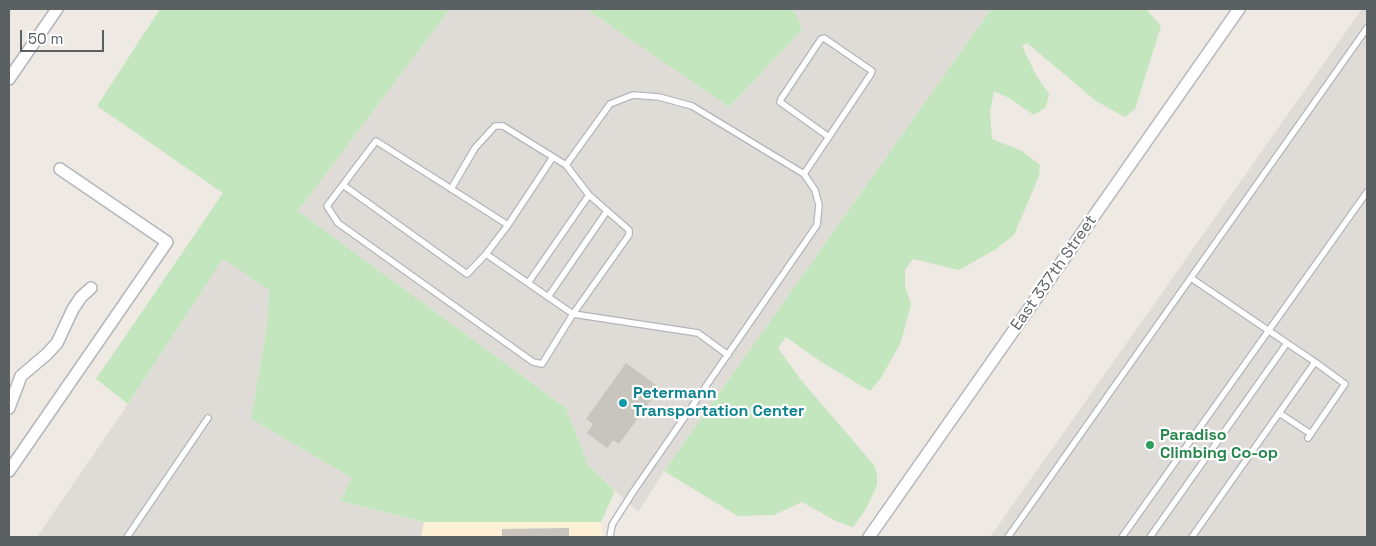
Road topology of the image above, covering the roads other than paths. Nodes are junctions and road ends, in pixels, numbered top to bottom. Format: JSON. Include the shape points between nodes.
{"nodes":[{"id":1,"x":58,"y":9,"type":"edge"},
{"id":2,"x":1239,"y":9,"type":"edge"},
{"id":3,"x":1367,"y":28,"type":"edge"},
{"id":4,"x":9,"y":79,"type":"edge"},
{"id":5,"x":829,"y":137,"type":"junction"},
{"id":6,"x":552,"y":157,"type":"junction"},
{"id":7,"x":566,"y":165,"type":"junction"},
{"id":8,"x":60,"y":168,"type":"dead end"},
{"id":9,"x":804,"y":174,"type":"junction"},
{"id":10,"x":343,"y":185,"type":"junction"},
{"id":11,"x":451,"y":189,"type":"junction"},
{"id":12,"x":1367,"y":192,"type":"edge"},
{"id":13,"x":589,"y":194,"type":"junction"},
{"id":14,"x":607,"y":211,"type":"junction"},
{"id":15,"x":508,"y":225,"type":"junction"},
{"id":16,"x":486,"y":254,"type":"junction"},
{"id":17,"x":1191,"y":278,"type":"junction"},
{"id":18,"x":528,"y":283,"type":"junction"},
{"id":19,"x":91,"y":288,"type":"dead end"},
{"id":20,"x":548,"y":297,"type":"junction"},
{"id":21,"x":573,"y":314,"type":"junction"},
{"id":22,"x":1269,"y":330,"type":"junction"},
{"id":23,"x":1287,"y":343,"type":"junction"},
{"id":24,"x":728,"y":354,"type":"junction"},
{"id":25,"x":1315,"y":362,"type":"junction"},
{"id":26,"x":9,"y":408,"type":"edge"},
{"id":27,"x":1279,"y":413,"type":"junction"},
{"id":28,"x":208,"y":418,"type":"dead end"},
{"id":29,"x":9,"y":471,"type":"edge"},
{"id":30,"x":127,"y":537,"type":"edge"},
{"id":31,"x":610,"y":537,"type":"edge"},
{"id":32,"x":869,"y":537,"type":"edge"},
{"id":33,"x":1008,"y":537,"type":"edge"},
{"id":34,"x":1122,"y":537,"type":"edge"},
{"id":35,"x":1150,"y":537,"type":"edge"},
{"id":36,"x":1192,"y":537,"type":"edge"}],
"edges":[{"from":1,"to":4,"type":"street"},
{"from":2,"to":32,"type":"street","name":"East 337th Street"},
{"from":3,"to":17,"type":"lane"},
{"from":5,"to":5,"type":"lane","via":[[872,71],[824,38],[780,102]]},
{"from":5,"to":9,"type":"lane"},
{"from":6,"to":7,"type":"lane"},
{"from":6,"to":11,"type":"lane","via":[[503,126],[495,126],[475,148]]},
{"from":6,"to":15,"type":"lane"},
{"from":7,"to":9,"type":"lane","via":[[610,104],[633,95],[658,97],[692,106]]},
{"from":7,"to":13,"type":"lane"},
{"from":8,"to":29,"type":"street","via":[[167,242]]},
{"from":9,"to":24,"type":"lane","via":[[815,190],[819,204],[817,225]]},
{"from":10,"to":11,"type":"lane","via":[[376,141]]},
{"from":10,"to":16,"type":"lane","via":[[467,274]]},
{"from":10,"to":21,"type":"lane","via":[[327,206],[338,223],[533,362],[542,364]]},
{"from":11,"to":15,"type":"lane"},
{"from":12,"to":22,"type":"lane"},
{"from":13,"to":14,"type":"lane"},
{"from":13,"to":18,"type":"lane"},
{"from":14,"to":20,"type":"lane"},
{"from":14,"to":21,"type":"lane","via":[[629,230],[629,235]]},
{"from":15,"to":16,"type":"lane"},
{"from":16,"to":18,"type":"lane"},
{"from":17,"to":22,"type":"lane"},
{"from":17,"to":33,"type":"lane"},
{"from":18,"to":20,"type":"lane"},
{"from":19,"to":26,"type":"street","via":[[73,308],[57,343],[21,376]]},
{"from":20,"to":21,"type":"lane"},
{"from":21,"to":24,"type":"lane","via":[[698,334]]},
{"from":22,"to":23,"type":"lane"},
{"from":22,"to":34,"type":"lane"},
{"from":23,"to":25,"type":"lane"},
{"from":23,"to":35,"type":"lane"},
{"from":24,"to":31,"type":"lane","via":[[633,492],[612,525]]},
{"from":25,"to":27,"type":"lane"},
{"from":25,"to":27,"type":"lane","via":[[1345,384],[1309,436]]},
{"from":27,"to":36,"type":"lane"},
{"from":28,"to":30,"type":"lane"}]}
